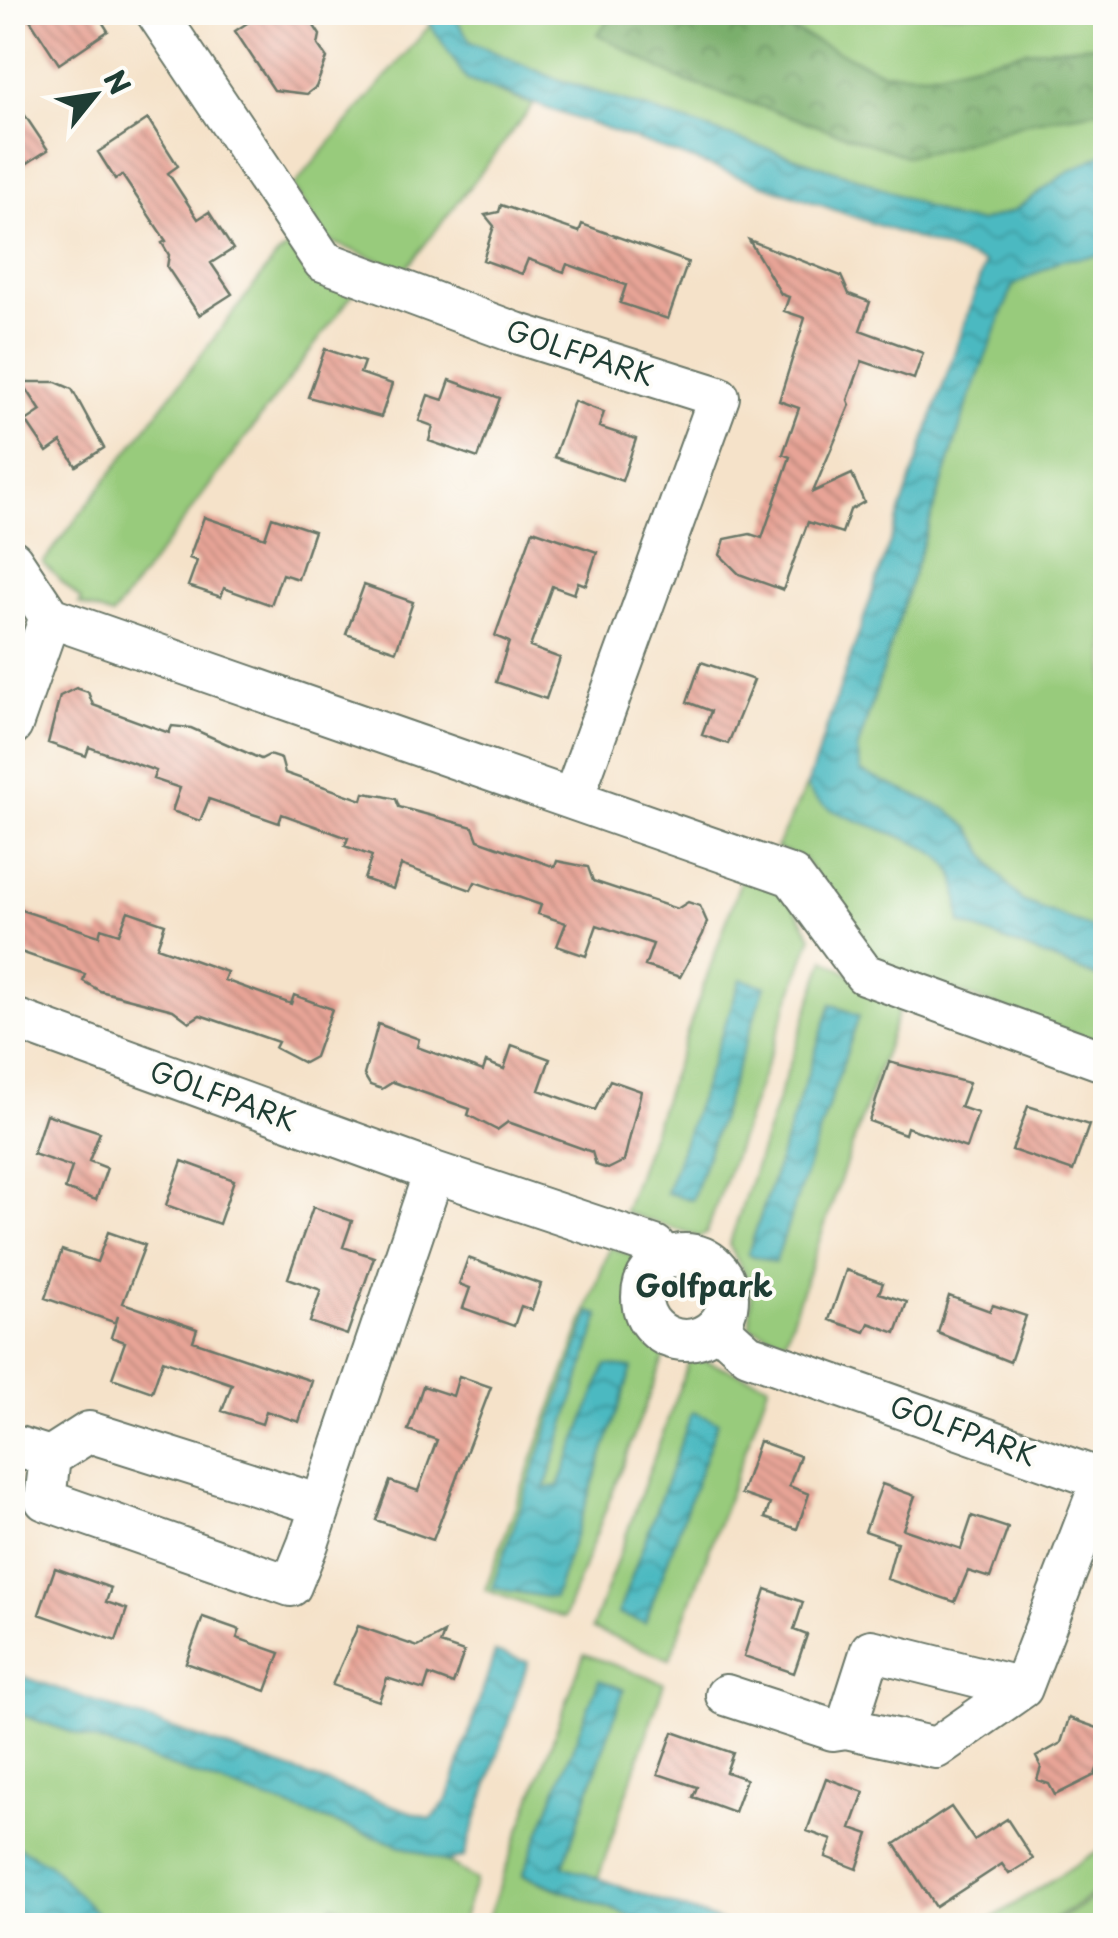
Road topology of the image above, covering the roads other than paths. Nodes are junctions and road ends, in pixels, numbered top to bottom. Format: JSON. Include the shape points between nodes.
{"nodes":[{"id":1,"x":156,"y":12,"type":"edge"},
{"id":2,"x":12,"y":560,"type":"edge"},
{"id":3,"x":50,"y":617,"type":"junction"},
{"id":4,"x":12,"y":724,"type":"edge"},
{"id":5,"x":573,"y":798,"type":"junction"},
{"id":6,"x":12,"y":1018,"type":"edge"},
{"id":7,"x":1106,"y":1062,"type":"edge"},
{"id":8,"x":434,"y":1172,"type":"junction"},
{"id":9,"x":663,"y":1260,"type":"junction"},
{"id":10,"x":718,"y":1327,"type":"junction"},
{"id":11,"x":31,"y":1451,"type":"edge"},
{"id":12,"x":1104,"y":1481,"type":"edge"},
{"id":13,"x":320,"y":1505,"type":"junction"},
{"id":14,"x":1022,"y":1688,"type":"junction"},
{"id":15,"x":726,"y":1695,"type":"dead end"},
{"id":16,"x":846,"y":1728,"type":"junction"}],
"edges":[{"from":1,"to":5,"type":"street","name":"GOLFPARK","via":[[323,260],[516,333],[719,397]]},
{"from":2,"to":3,"type":"street"},
{"from":3,"to":4,"type":"street"},
{"from":3,"to":5,"type":"street"},
{"from":5,"to":7,"type":"street","via":[[792,876],[864,974]]},
{"from":6,"to":8,"type":"street","name":"GOLFPARK"},
{"from":8,"to":9,"type":"street","name":"GOLFPARK","via":[[655,1246]]},
{"from":8,"to":13,"type":"street"},
{"from":9,"to":10,"type":"street","name":"GOLFPARK","via":[[701,1256],[723,1274],[729,1301]]},
{"from":9,"to":10,"type":"street","via":[[646,1278],[642,1303],[652,1326],[690,1341]]},
{"from":10,"to":12,"type":"street","name":"GOLFPARK","via":[[748,1354]]},
{"from":11,"to":13,"type":"street","via":[[89,1432]]},
{"from":11,"to":13,"type":"street","via":[[44,1500],[292,1586]]},
{"from":12,"to":14,"type":"street","name":"GOLFPARK"},
{"from":14,"to":16,"type":"street","via":[[936,1748]]},
{"from":14,"to":16,"type":"street","via":[[871,1650]]},
{"from":15,"to":16,"type":"street","via":[[833,1730]]}]}
